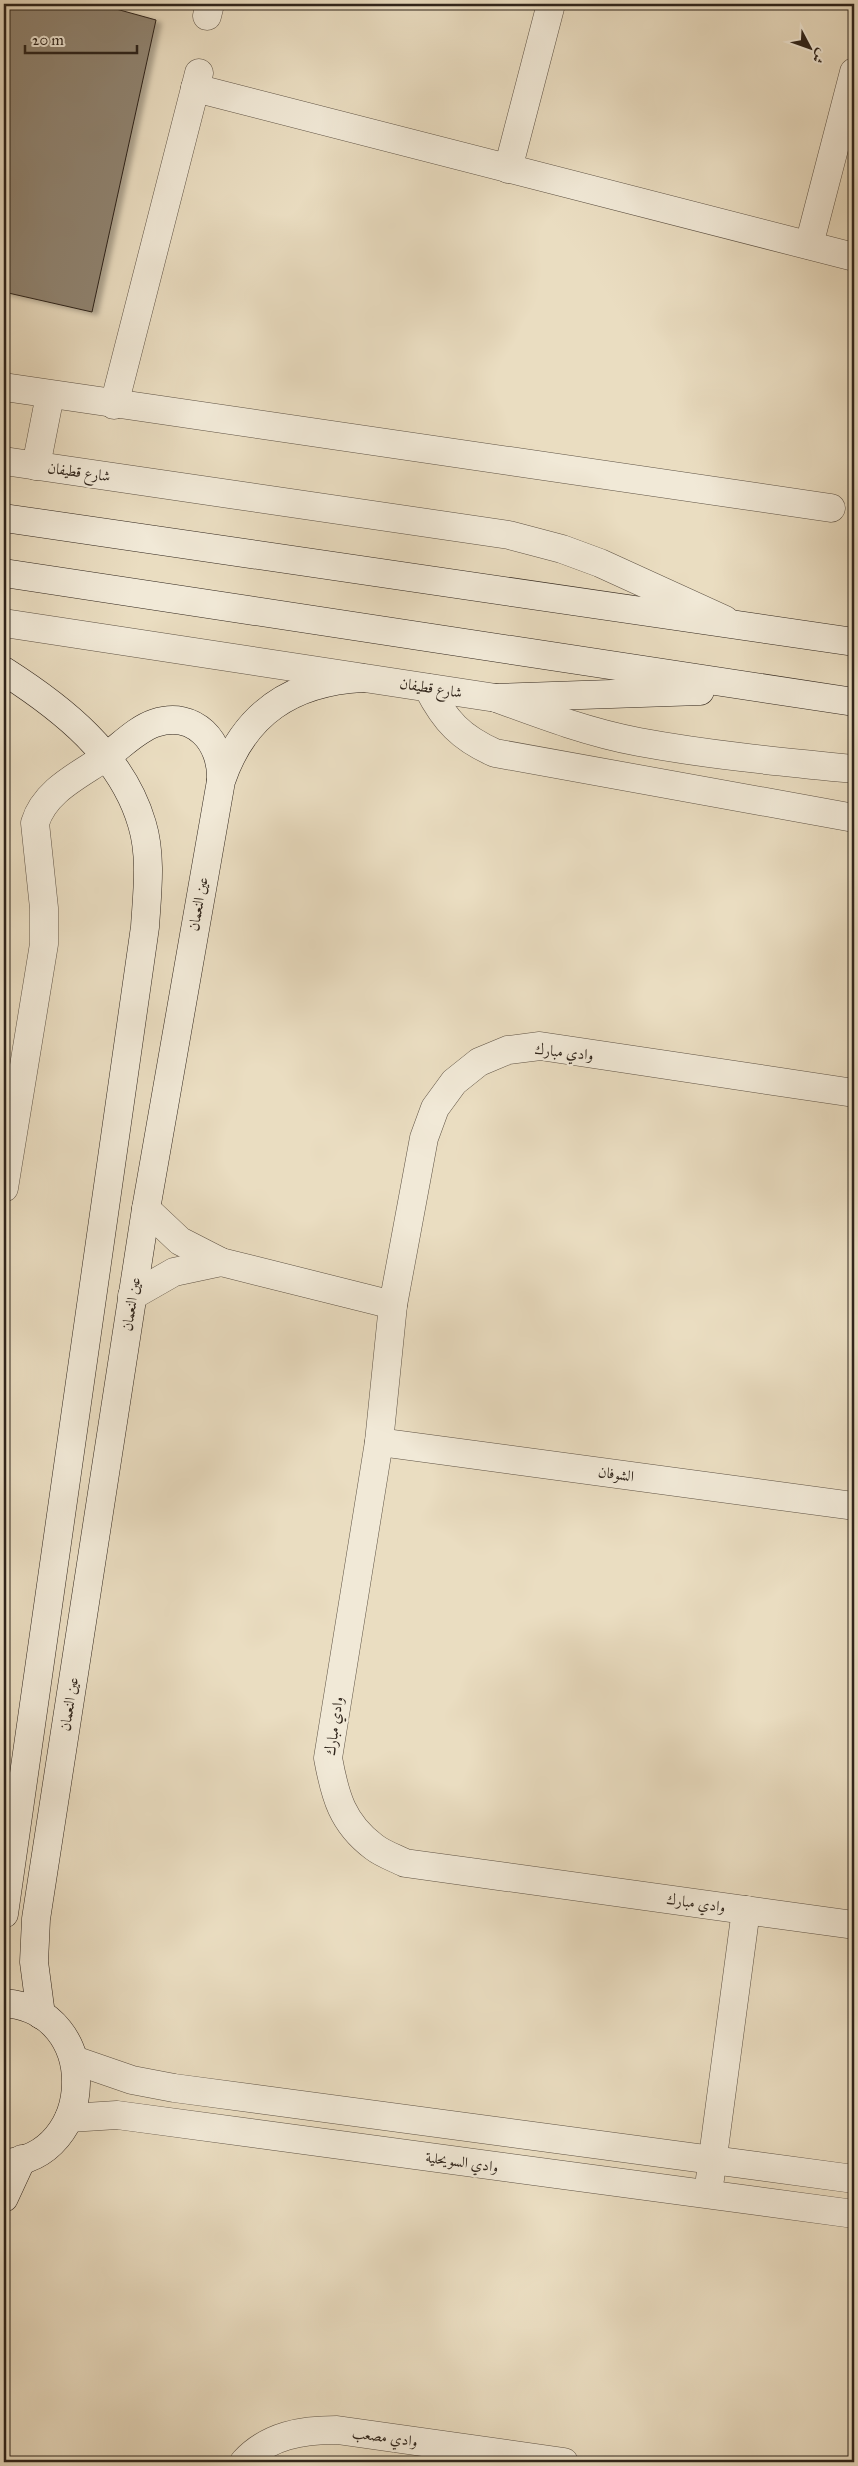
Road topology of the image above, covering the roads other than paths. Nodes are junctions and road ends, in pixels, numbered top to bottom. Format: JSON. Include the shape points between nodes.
{"nodes":[{"id":1,"x":551,"y":4,"type":"edge"},
{"id":2,"x":854,"y":72,"type":"edge"},
{"id":3,"x":508,"y":169,"type":"junction"},
{"id":4,"x":809,"y":246,"type":"junction"},
{"id":5,"x":854,"y":257,"type":"edge"},
{"id":6,"x":4,"y":387,"type":"edge"},
{"id":7,"x":50,"y":395,"type":"junction"},
{"id":8,"x":114,"y":405,"type":"junction"},
{"id":9,"x":4,"y":461,"type":"edge"},
{"id":10,"x":36,"y":466,"type":"junction"},
{"id":11,"x":831,"y":508,"type":"dead end"},
{"id":12,"x":4,"y":518,"type":"edge"},
{"id":13,"x":4,"y":572,"type":"edge"},
{"id":14,"x":4,"y":623,"type":"edge"},
{"id":15,"x":733,"y":624,"type":"junction"},
{"id":16,"x":854,"y":642,"type":"edge"},
{"id":17,"x":4,"y":671,"type":"edge"},
{"id":18,"x":362,"y":678,"type":"junction"},
{"id":19,"x":428,"y":688,"type":"junction"},
{"id":20,"x":764,"y":688,"type":"junction"},
{"id":21,"x":496,"y":698,"type":"junction"},
{"id":22,"x":854,"y":702,"type":"edge"},
{"id":23,"x":108,"y":756,"type":"junction"},
{"id":24,"x":854,"y":769,"type":"edge"},
{"id":25,"x":221,"y":781,"type":"junction"},
{"id":26,"x":854,"y":818,"type":"edge"},
{"id":27,"x":854,"y":1093,"type":"edge"},
{"id":28,"x":4,"y":1188,"type":"edge"},
{"id":29,"x":146,"y":1209,"type":"junction"},
{"id":30,"x":221,"y":1262,"type":"junction"},
{"id":31,"x":132,"y":1296,"type":"junction"},
{"id":32,"x":393,"y":1305,"type":"junction"},
{"id":33,"x":379,"y":1442,"type":"junction"},
{"id":34,"x":854,"y":1506,"type":"edge"},
{"id":35,"x":746,"y":1910,"type":"junction"},
{"id":36,"x":4,"y":1914,"type":"edge"},
{"id":37,"x":854,"y":1925,"type":"edge"},
{"id":38,"x":4,"y":2003,"type":"edge"},
{"id":39,"x":41,"y":2015,"type":"junction"},
{"id":40,"x":74,"y":2060,"type":"junction"},
{"id":41,"x":69,"y":2118,"type":"junction"},
{"id":42,"x":13,"y":2161,"type":"edge"},
{"id":43,"x":712,"y":2161,"type":"junction"},
{"id":44,"x":854,"y":2179,"type":"edge"},
{"id":45,"x":708,"y":2195,"type":"junction"},
{"id":46,"x":4,"y":2198,"type":"edge"},
{"id":47,"x":854,"y":2214,"type":"edge"},
{"id":48,"x":244,"y":2462,"type":"edge"},
{"id":49,"x":564,"y":2462,"type":"edge"}],
"edges":[{"from":1,"to":3,"type":"street"},
{"from":2,"to":4,"type":"street"},
{"from":3,"to":4,"type":"street"},
{"from":3,"to":8,"type":"street","via":[[197,80]]},
{"from":4,"to":5,"type":"street"},
{"from":6,"to":7,"type":"street"},
{"from":7,"to":8,"type":"street"},
{"from":7,"to":10,"type":"street"},
{"from":8,"to":11,"type":"street"},
{"from":9,"to":10,"type":"street","name":"شارع قطيفان"},
{"from":10,"to":15,"type":"street","name":"شارع قطيفان","via":[[517,537],[600,563]]},
{"from":12,"to":15,"type":"street","name":"شارع قطيفان"},
{"from":13,"to":20,"type":"street"},
{"from":14,"to":18,"type":"street","name":"شارع قطيفان"},
{"from":15,"to":16,"type":"street","name":"شارع قطيفان"},
{"from":17,"to":23,"type":"street","via":[[54,705]]},
{"from":18,"to":19,"type":"street","name":"شارع قطيفان"},
{"from":18,"to":25,"type":"street","name":"عين النعمان","via":[[309,686],[262,714],[229,757]]},
{"from":19,"to":21,"type":"street","name":"شارع قطيفان"},
{"from":19,"to":26,"type":"street","via":[[439,710],[454,728],[473,743],[495,753]]},
{"from":20,"to":21,"type":"street"},
{"from":20,"to":22,"type":"street"},
{"from":21,"to":24,"type":"street","name":"شارع قطيفان","via":[[541,715],[638,742]]},
{"from":23,"to":25,"type":"street","via":[[154,723],[172,720],[189,723],[215,746],[221,763]]},
{"from":23,"to":28,"type":"street","via":[[47,799],[35,823],[44,908],[44,944]]},
{"from":23,"to":36,"type":"street","via":[[129,790],[143,825],[147,859],[144,927]]},
{"from":25,"to":29,"type":"street","name":"عين النعمان"},
{"from":27,"to":32,"type":"street","name":"وادي مبارك","via":[[540,1046],[508,1050],[479,1062],[454,1082],[435,1108],[424,1138]]},
{"from":29,"to":30,"type":"street","via":[[180,1241]]},
{"from":29,"to":31,"type":"street","name":"عين النعمان"},
{"from":30,"to":31,"type":"street","via":[[174,1272]]},
{"from":30,"to":32,"type":"street"},
{"from":31,"to":39,"type":"street","name":"عين النعمان","via":[[36,1919],[34,1962]]},
{"from":32,"to":33,"type":"street","name":"وادي مبارك"},
{"from":33,"to":34,"type":"street","name":"الشوفان"},
{"from":33,"to":35,"type":"street","name":"وادي مبارك","via":[[328,1758],[334,1793],[350,1824],[374,1848],[405,1864]]},
{"from":35,"to":37,"type":"street","name":"وادي مبارك"},
{"from":35,"to":43,"type":"street","name":"وادي مبارك"},
{"from":38,"to":39,"type":"street","via":[[16,2004]]},
{"from":39,"to":40,"type":"street","via":[[67,2043]]},
{"from":40,"to":41,"type":"street","via":[[76,2100]]},
{"from":40,"to":43,"type":"street","via":[[132,2080],[174,2088]]},
{"from":41,"to":42,"type":"street","via":[[57,2136],[41,2150]]},
{"from":41,"to":45,"type":"street","name":"وادي السويحلية","via":[[117,2115]]},
{"from":42,"to":46,"type":"street"},
{"from":43,"to":44,"type":"street"},
{"from":43,"to":45,"type":"street","name":"وادي مبارك"},
{"from":45,"to":47,"type":"street","name":"وادي السويحلية"},
{"from":48,"to":49,"type":"street","name":"وادي مصعب","via":[[272,2441],[303,2430],[337,2430]]}]}
